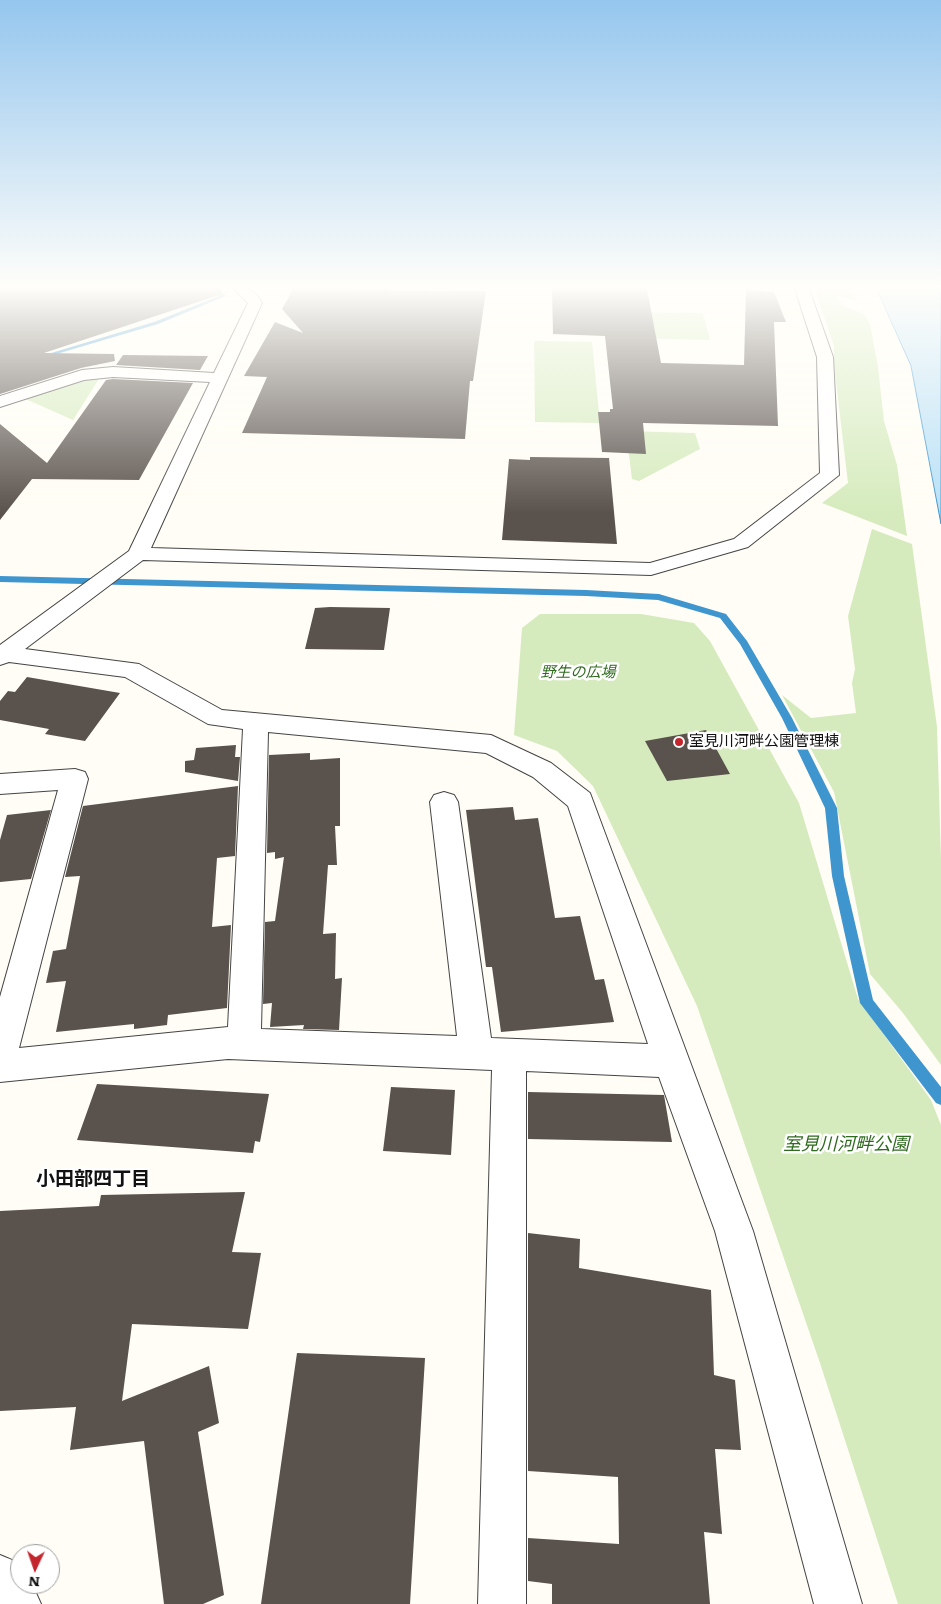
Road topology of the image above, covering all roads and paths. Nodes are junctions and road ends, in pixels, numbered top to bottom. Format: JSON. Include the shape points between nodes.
{"nodes":[{"id":1,"x":226,"y":364,"type":"edge"},
{"id":2,"x":825,"y":364,"type":"edge"},
{"id":3,"x":219,"y":378,"type":"junction"},
{"id":4,"x":0,"y":402,"type":"edge"},
{"id":5,"x":138,"y":554,"type":"junction"},
{"id":6,"x":1,"y":655,"type":"edge"},
{"id":7,"x":256,"y":722,"type":"junction"},
{"id":8,"x":0,"y":784,"type":"edge"},
{"id":9,"x":444,"y":802,"type":"dead end"},
{"id":10,"x":244,"y":1044,"type":"junction"},
{"id":11,"x":492,"y":1054,"type":"junction"},
{"id":12,"x":0,"y":1057,"type":"edge"},
{"id":13,"x":671,"y":1062,"type":"junction"},
{"id":14,"x":0,"y":1066,"type":"edge"},
{"id":15,"x":0,"y":1579,"type":"edge"},
{"id":16,"x":17,"y":1604,"type":"edge"},
{"id":17,"x":502,"y":1604,"type":"edge"},
{"id":18,"x":838,"y":1604,"type":"edge"}],
"edges":[{"from":1,"to":3,"type":"street"},
{"from":2,"to":5,"type":"street","via":[[830,475],[741,543],[651,569]]},
{"from":3,"to":4,"type":"street","via":[[113,372],[82,375]]},
{"from":3,"to":5,"type":"street"},
{"from":5,"to":6,"type":"street"},
{"from":6,"to":7,"type":"street","via":[[131,670],[217,718]]},
{"from":7,"to":10,"type":"street"},
{"from":7,"to":13,"type":"street","via":[[491,744],[542,770],[580,800]]},
{"from":8,"to":12,"type":"street","via":[[75,779]]},
{"from":9,"to":11,"type":"street"},
{"from":10,"to":11,"type":"street"},
{"from":10,"to":14,"type":"street"},
{"from":11,"to":13,"type":"street"},
{"from":11,"to":17,"type":"street"},
{"from":13,"to":18,"type":"street","via":[[734,1231]]},
{"from":15,"to":16,"type":"street"}]}
